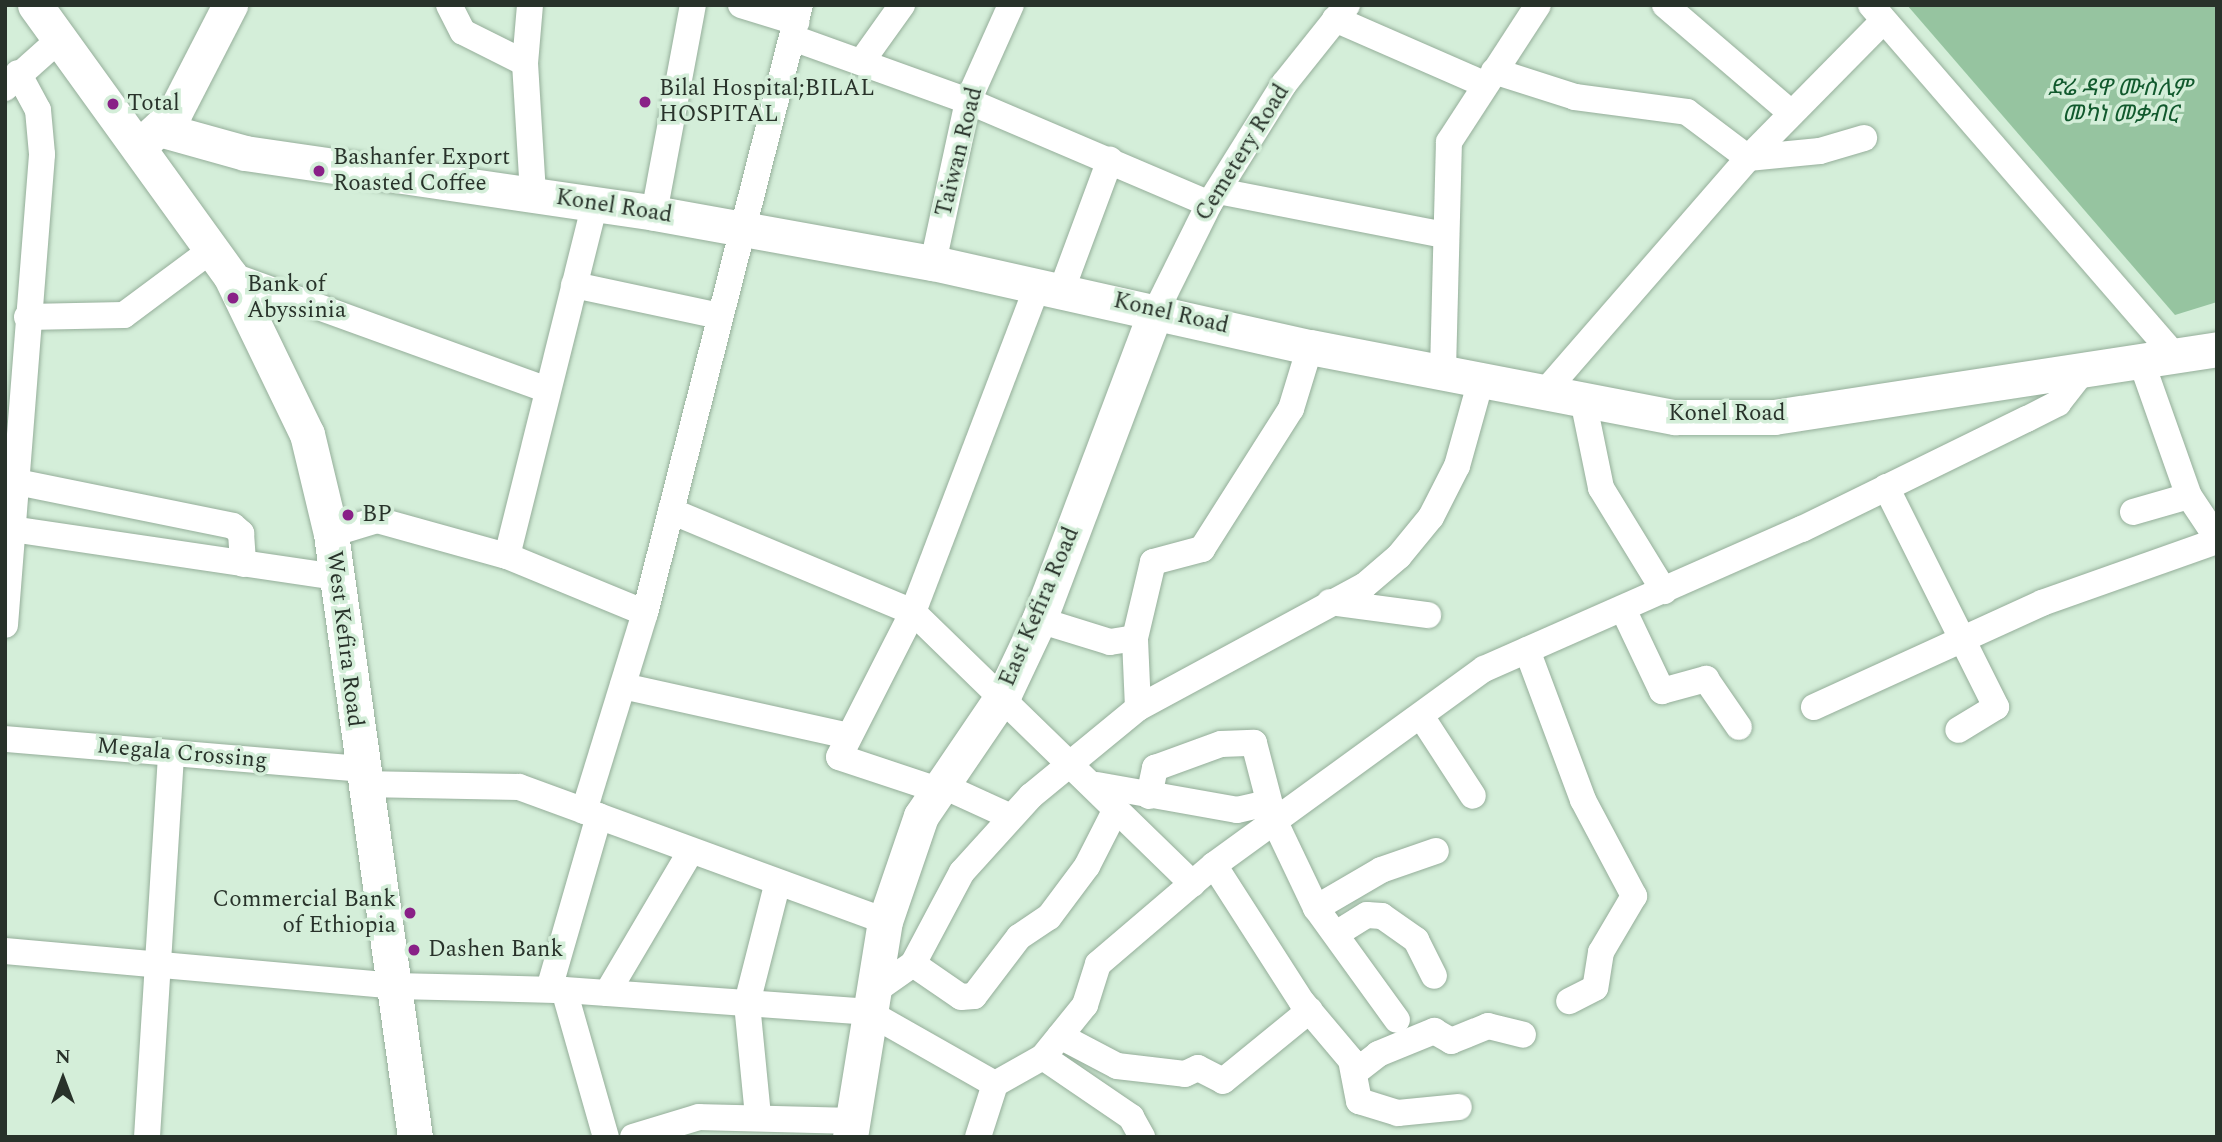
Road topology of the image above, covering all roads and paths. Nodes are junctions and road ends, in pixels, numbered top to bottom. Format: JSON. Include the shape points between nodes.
{"nodes":[{"id":1,"x":230,"y":5,"type":"edge"},
{"id":2,"x":449,"y":5,"type":"edge"},
{"id":3,"x":530,"y":5,"type":"edge"},
{"id":4,"x":693,"y":5,"type":"edge"},
{"id":5,"x":741,"y":5,"type":"edge"},
{"id":6,"x":902,"y":5,"type":"edge"},
{"id":7,"x":1011,"y":5,"type":"edge"},
{"id":8,"x":1538,"y":5,"type":"edge"},
{"id":9,"x":1665,"y":5,"type":"edge"},
{"id":10,"x":1341,"y":12,"type":"edge"},
{"id":11,"x":1877,"y":13,"type":"edge"},
{"id":12,"x":47,"y":19,"type":"edge"},
{"id":13,"x":796,"y":22,"type":"edge"},
{"id":14,"x":862,"y":61,"type":"junction"},
{"id":15,"x":525,"y":63,"type":"junction"},
{"id":16,"x":1489,"y":78,"type":"junction"},
{"id":17,"x":12,"y":81,"type":"edge"},
{"id":18,"x":968,"y":100,"type":"junction"},
{"id":19,"x":1791,"y":113,"type":"junction"},
{"id":20,"x":149,"y":137,"type":"junction"},
{"id":21,"x":1864,"y":138,"type":"dead end"},
{"id":22,"x":1748,"y":158,"type":"junction"},
{"id":23,"x":1110,"y":160,"type":"junction"},
{"id":24,"x":533,"y":194,"type":"junction"},
{"id":25,"x":1213,"y":197,"type":"junction"},
{"id":26,"x":595,"y":204,"type":"junction"},
{"id":27,"x":654,"y":213,"type":"junction"},
{"id":28,"x":741,"y":227,"type":"junction"},
{"id":29,"x":1444,"y":235,"type":"junction"},
{"id":30,"x":220,"y":263,"type":"junction"},
{"id":31,"x":933,"y":263,"type":"junction"},
{"id":32,"x":574,"y":285,"type":"junction"},
{"id":33,"x":1050,"y":287,"type":"junction"},
{"id":34,"x":1156,"y":311,"type":"junction"},
{"id":35,"x":720,"y":316,"type":"junction"},
{"id":36,"x":20,"y":323,"type":"edge"},
{"id":37,"x":2217,"y":330,"type":"edge"},
{"id":38,"x":1310,"y":347,"type":"junction"},
{"id":39,"x":2178,"y":352,"type":"edge"},
{"id":40,"x":2087,"y":366,"type":"junction"},
{"id":41,"x":1443,"y":370,"type":"junction"},
{"id":42,"x":1481,"y":380,"type":"junction"},
{"id":43,"x":547,"y":390,"type":"junction"},
{"id":44,"x":1544,"y":393,"type":"junction"},
{"id":45,"x":1583,"y":400,"type":"junction"},
{"id":46,"x":17,"y":482,"type":"junction"},
{"id":47,"x":1886,"y":487,"type":"junction"},
{"id":48,"x":2201,"y":506,"type":"edge"},
{"id":49,"x":671,"y":511,"type":"junction"},
{"id":50,"x":2133,"y":512,"type":"dead end"},
{"id":51,"x":10,"y":529,"type":"edge"},
{"id":52,"x":331,"y":534,"type":"junction"},
{"id":53,"x":2217,"y":540,"type":"edge"},
{"id":54,"x":507,"y":555,"type":"junction"},
{"id":55,"x":243,"y":564,"type":"junction"},
{"id":56,"x":335,"y":577,"type":"junction"},
{"id":57,"x":1664,"y":591,"type":"junction"},
{"id":58,"x":1328,"y":602,"type":"junction"},
{"id":59,"x":1623,"y":609,"type":"junction"},
{"id":60,"x":914,"y":612,"type":"junction"},
{"id":61,"x":645,"y":613,"type":"junction"},
{"id":62,"x":1428,"y":615,"type":"dead end"},
{"id":63,"x":1039,"y":620,"type":"junction"},
{"id":64,"x":5,"y":625,"type":"edge"},
{"id":65,"x":1135,"y":638,"type":"junction"},
{"id":66,"x":1965,"y":639,"type":"junction"},
{"id":67,"x":1527,"y":650,"type":"junction"},
{"id":68,"x":622,"y":686,"type":"junction"},
{"id":69,"x":1004,"y":694,"type":"junction"},
{"id":70,"x":1814,"y":707,"type":"dead end"},
{"id":71,"x":1138,"y":708,"type":"junction"},
{"id":72,"x":1421,"y":716,"type":"junction"},
{"id":73,"x":1739,"y":727,"type":"dead end"},
{"id":74,"x":1958,"y":730,"type":"dead end"},
{"id":75,"x":849,"y":736,"type":"junction"},
{"id":76,"x":5,"y":739,"type":"edge"},
{"id":77,"x":171,"y":754,"type":"junction"},
{"id":78,"x":1074,"y":762,"type":"junction"},
{"id":79,"x":361,"y":776,"type":"junction"},
{"id":80,"x":1097,"y":785,"type":"junction"},
{"id":81,"x":937,"y":787,"type":"junction"},
{"id":82,"x":1149,"y":796,"type":"junction"},
{"id":83,"x":1473,"y":796,"type":"dead end"},
{"id":84,"x":1116,"y":809,"type":"junction"},
{"id":85,"x":1271,"y":812,"type":"junction"},
{"id":86,"x":592,"y":814,"type":"junction"},
{"id":87,"x":1009,"y":816,"type":"junction"},
{"id":88,"x":691,"y":851,"type":"junction"},
{"id":89,"x":1436,"y":851,"type":"dead end"},
{"id":90,"x":1214,"y":865,"type":"junction"},
{"id":91,"x":1193,"y":884,"type":"junction"},
{"id":92,"x":777,"y":885,"type":"junction"},
{"id":93,"x":1316,"y":908,"type":"junction"},
{"id":94,"x":886,"y":921,"type":"junction"},
{"id":95,"x":1336,"y":934,"type":"junction"},
{"id":96,"x":5,"y":951,"type":"edge"},
{"id":97,"x":157,"y":964,"type":"junction"},
{"id":98,"x":913,"y":964,"type":"junction"},
{"id":99,"x":1434,"y":976,"type":"dead end"},
{"id":100,"x":395,"y":986,"type":"junction"},
{"id":101,"x":556,"y":990,"type":"junction"},
{"id":102,"x":607,"y":993,"type":"junction"},
{"id":103,"x":1569,"y":1001,"type":"dead end"},
{"id":104,"x":871,"y":1002,"type":"junction"},
{"id":105,"x":747,"y":1003,"type":"junction"},
{"id":106,"x":1310,"y":1010,"type":"junction"},
{"id":107,"x":1398,"y":1020,"type":"dead end"},
{"id":108,"x":1523,"y":1035,"type":"dead end"},
{"id":109,"x":1060,"y":1036,"type":"junction"},
{"id":110,"x":1043,"y":1058,"type":"junction"},
{"id":111,"x":1354,"y":1073,"type":"junction"},
{"id":112,"x":995,"y":1084,"type":"junction"},
{"id":113,"x":1458,"y":1107,"type":"dead end"},
{"id":114,"x":758,"y":1116,"type":"junction"},
{"id":115,"x":851,"y":1129,"type":"edge"},
{"id":116,"x":669,"y":1130,"type":"edge"},
{"id":117,"x":147,"y":1137,"type":"edge"},
{"id":118,"x":415,"y":1137,"type":"edge"},
{"id":119,"x":606,"y":1137,"type":"edge"},
{"id":120,"x":633,"y":1137,"type":"edge"},
{"id":121,"x":978,"y":1137,"type":"edge"},
{"id":122,"x":1142,"y":1137,"type":"edge"}],
"edges":[{"from":1,"to":20,"type":"main road","via":[[174,114]]},
{"from":2,"to":15,"type":"street","via":[[463,32]]},
{"from":3,"to":15,"type":"street"},
{"from":4,"to":27,"type":"street"},
{"from":5,"to":13,"type":"street"},
{"from":6,"to":14,"type":"street"},
{"from":7,"to":18,"type":"street","name":"Taiwan Road"},
{"from":8,"to":16,"type":"street"},
{"from":9,"to":19,"type":"street"},
{"from":10,"to":16,"type":"street"},
{"from":10,"to":25,"type":"street","name":"Cemetery Road"},
{"from":11,"to":19,"type":"street"},
{"from":11,"to":39,"type":"street"},
{"from":12,"to":17,"type":"street"},
{"from":12,"to":20,"type":"main road","name":"West Kefira Road"},
{"from":13,"to":14,"type":"street"},
{"from":13,"to":28,"type":"street"},
{"from":14,"to":18,"type":"street"},
{"from":15,"to":24,"type":"street"},
{"from":16,"to":22,"type":"street","via":[[1597,102],[1687,112]]},
{"from":16,"to":29,"type":"street","via":[[1449,142]]},
{"from":17,"to":36,"type":"street","via":[[38,110],[41,154]]},
{"from":18,"to":23,"type":"street"},
{"from":18,"to":31,"type":"street","name":"Taiwan Road"},
{"from":19,"to":22,"type":"street"},
{"from":20,"to":24,"type":"main road","name":"Konel Road"},
{"from":20,"to":30,"type":"main road","name":"West Kefira Road","via":[[159,186]]},
{"from":21,"to":22,"type":"street","via":[[1820,151]]},
{"from":22,"to":44,"type":"street"},
{"from":23,"to":25,"type":"street"},
{"from":23,"to":33,"type":"street"},
{"from":24,"to":26,"type":"main road","name":"Konel Road"},
{"from":25,"to":29,"type":"street"},
{"from":25,"to":34,"type":"street","name":"Cemetery Road"},
{"from":26,"to":27,"type":"main road","name":"Konel Road"},
{"from":26,"to":32,"type":"street"},
{"from":27,"to":28,"type":"main road","name":"Konel Road"},
{"from":28,"to":31,"type":"main road","name":"Konel Road"},
{"from":28,"to":35,"type":"street"},
{"from":29,"to":41,"type":"street"},
{"from":30,"to":36,"type":"street","via":[[124,315]]},
{"from":30,"to":43,"type":"street"},
{"from":30,"to":52,"type":"main road","name":"West Kefira Road","via":[[307,434]]},
{"from":31,"to":33,"type":"main road","name":"Konel Road"},
{"from":32,"to":35,"type":"street"},
{"from":32,"to":43,"type":"street"},
{"from":33,"to":34,"type":"main road","name":"Konel Road"},
{"from":33,"to":60,"type":"street"},
{"from":34,"to":38,"type":"main road","name":"Konel Road"},
{"from":34,"to":63,"type":"main road","name":"East Kefira Road"},
{"from":35,"to":49,"type":"street"},
{"from":36,"to":46,"type":"street"},
{"from":37,"to":39,"type":"main road"},
{"from":38,"to":41,"type":"main road","name":"Konel Road"},
{"from":38,"to":65,"type":"street","via":[[1291,408],[1202,549],[1153,562]]},
{"from":39,"to":40,"type":"main road","name":"Konel Road"},
{"from":39,"to":48,"type":"street"},
{"from":40,"to":45,"type":"main road","name":"Konel Road","via":[[1774,417],[1675,417]]},
{"from":40,"to":47,"type":"street","via":[[2058,403]]},
{"from":41,"to":42,"type":"main road","name":"Konel Road"},
{"from":42,"to":44,"type":"main road","name":"Konel Road"},
{"from":42,"to":58,"type":"street","via":[[1457,466],[1431,517],[1364,586]]},
{"from":43,"to":54,"type":"street"},
{"from":44,"to":45,"type":"main road","name":"Konel Road"},
{"from":45,"to":57,"type":"street","via":[[1601,488]]},
{"from":46,"to":51,"type":"street"},
{"from":46,"to":55,"type":"street","via":[[233,526],[241,533]]},
{"from":47,"to":57,"type":"street"},
{"from":47,"to":66,"type":"street"},
{"from":48,"to":50,"type":"street"},
{"from":48,"to":53,"type":"street"},
{"from":49,"to":60,"type":"street"},
{"from":49,"to":61,"type":"street"},
{"from":51,"to":55,"type":"street"},
{"from":51,"to":64,"type":"street"},
{"from":52,"to":54,"type":"street","via":[[377,520]]},
{"from":52,"to":56,"type":"main road","name":"West Kefira Road"},
{"from":53,"to":66,"type":"street","via":[[2087,586]]},
{"from":54,"to":61,"type":"street"},
{"from":55,"to":56,"type":"street"},
{"from":56,"to":79,"type":"main road","name":"West Kefira Road"},
{"from":57,"to":59,"type":"street"},
{"from":58,"to":62,"type":"street"},
{"from":58,"to":71,"type":"street"},
{"from":59,"to":67,"type":"street"},
{"from":59,"to":73,"type":"street","via":[[1662,691],[1706,679]]},
{"from":60,"to":69,"type":"street"},
{"from":60,"to":75,"type":"street"},
{"from":61,"to":68,"type":"street"},
{"from":63,"to":65,"type":"street","via":[[1110,642]]},
{"from":63,"to":69,"type":"main road","name":"East Kefira Road"},
{"from":65,"to":71,"type":"street"},
{"from":66,"to":70,"type":"street"},
{"from":66,"to":74,"type":"street","via":[[1996,710]]},
{"from":67,"to":72,"type":"street","via":[[1483,669]]},
{"from":67,"to":103,"type":"street","via":[[1583,800],[1634,896],[1601,952],[1595,988]]},
{"from":68,"to":75,"type":"street"},
{"from":68,"to":86,"type":"street"},
{"from":69,"to":78,"type":"street"},
{"from":69,"to":81,"type":"main road","name":"East Kefira Road"},
{"from":71,"to":78,"type":"street"},
{"from":72,"to":83,"type":"street"},
{"from":72,"to":85,"type":"street"},
{"from":75,"to":81,"type":"street","via":[[841,763]]},
{"from":76,"to":77,"type":"street","name":"Megala Crossing"},
{"from":77,"to":79,"type":"street","name":"Megala Crossing"},
{"from":77,"to":97,"type":"street"},
{"from":78,"to":80,"type":"street"},
{"from":78,"to":87,"type":"street"},
{"from":79,"to":86,"type":"street","name":"Megala Crossing","via":[[519,787]]},
{"from":79,"to":100,"type":"main road","name":"West Kefira Road"},
{"from":80,"to":82,"type":"street"},
{"from":80,"to":84,"type":"street"},
{"from":81,"to":87,"type":"street"},
{"from":81,"to":94,"type":"main road","name":"East Kefira Road"},
{"from":82,"to":85,"type":"street"},
{"from":82,"to":85,"type":"street","via":[[1155,768],[1221,744],[1250,742]]},
{"from":84,"to":91,"type":"street"},
{"from":84,"to":98,"type":"street","via":[[1087,866],[1049,917],[1019,937],[974,996],[961,997]]},
{"from":85,"to":90,"type":"street"},
{"from":85,"to":93,"type":"street"},
{"from":86,"to":88,"type":"street","name":"Megala Crossing"},
{"from":86,"to":101,"type":"street"},
{"from":87,"to":98,"type":"street","via":[[939,906]]},
{"from":88,"to":92,"type":"street","name":"Megala Crossing"},
{"from":88,"to":102,"type":"street"},
{"from":89,"to":93,"type":"street","via":[[1381,870]]},
{"from":90,"to":91,"type":"street"},
{"from":90,"to":106,"type":"street"},
{"from":91,"to":109,"type":"street","via":[[1098,964],[1085,1005]]},
{"from":92,"to":94,"type":"street","name":"Megala Crossing"},
{"from":92,"to":105,"type":"street"},
{"from":93,"to":95,"type":"street"},
{"from":94,"to":104,"type":"main road","name":"East Kefira Road"},
{"from":95,"to":99,"type":"street","via":[[1367,915],[1382,916],[1416,940]]},
{"from":95,"to":107,"type":"street"},
{"from":96,"to":97,"type":"street"},
{"from":97,"to":100,"type":"street"},
{"from":97,"to":117,"type":"street"},
{"from":98,"to":104,"type":"street"},
{"from":100,"to":101,"type":"street"},
{"from":100,"to":118,"type":"main road","name":"West Kefira Road"},
{"from":101,"to":102,"type":"street"},
{"from":101,"to":119,"type":"street"},
{"from":102,"to":105,"type":"street"},
{"from":104,"to":105,"type":"street"},
{"from":104,"to":112,"type":"street"},
{"from":104,"to":115,"type":"main road","name":"East Kefira Road"},
{"from":105,"to":114,"type":"street"},
{"from":106,"to":109,"type":"street","via":[[1223,1081],[1198,1068],[1185,1073],[1117,1066]]},
{"from":106,"to":111,"type":"street"},
{"from":108,"to":111,"type":"street","via":[[1488,1026],[1451,1041],[1434,1031],[1378,1054]]},
{"from":109,"to":110,"type":"street"},
{"from":110,"to":112,"type":"street"},
{"from":110,"to":122,"type":"street","via":[[1131,1117]]},
{"from":111,"to":113,"type":"street","via":[[1356,1096],[1368,1105],[1398,1113]]},
{"from":112,"to":121,"type":"street"},
{"from":114,"to":115,"type":"street"},
{"from":114,"to":116,"type":"street"},
{"from":116,"to":120,"type":"street"}]}
